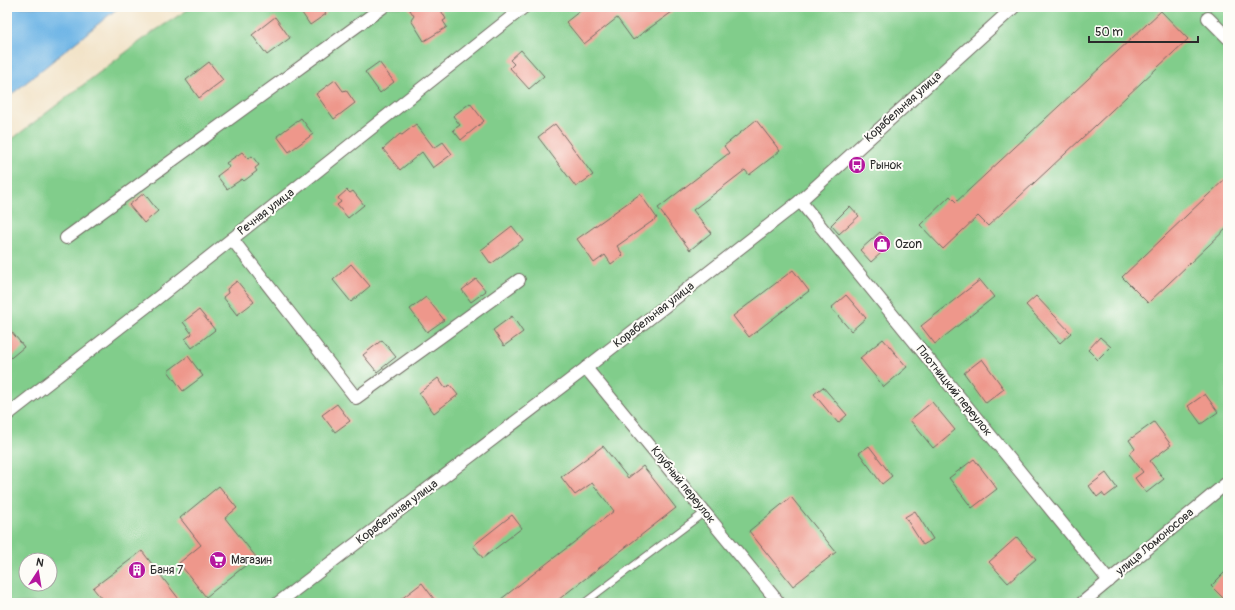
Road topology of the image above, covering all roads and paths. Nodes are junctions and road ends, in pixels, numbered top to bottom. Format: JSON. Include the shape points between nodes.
{"nodes":[{"id":1,"x":383,"y":7,"type":"edge"},
{"id":2,"x":524,"y":7,"type":"edge"},
{"id":3,"x":1014,"y":7,"type":"edge"},
{"id":4,"x":1208,"y":18,"type":"dead end"},
{"id":5,"x":1228,"y":38,"type":"edge"},
{"id":6,"x":800,"y":201,"type":"junction"},
{"id":7,"x":66,"y":238,"type":"dead end"},
{"id":8,"x":232,"y":239,"type":"junction"},
{"id":9,"x":519,"y":280,"type":"dead end"},
{"id":10,"x":586,"y":368,"type":"junction"},
{"id":11,"x":7,"y":415,"type":"edge"},
{"id":12,"x":1228,"y":482,"type":"edge"},
{"id":13,"x":705,"y":512,"type":"junction"},
{"id":14,"x":1109,"y":581,"type":"junction"},
{"id":15,"x":278,"y":603,"type":"edge"},
{"id":16,"x":584,"y":603,"type":"edge"},
{"id":17,"x":779,"y":603,"type":"edge"},
{"id":18,"x":1082,"y":603,"type":"edge"}],
"edges":[{"from":1,"to":7,"type":"street"},
{"from":2,"to":8,"type":"street","name":"Речная улица"},
{"from":3,"to":6,"type":"street","name":"Корабельная улица"},
{"from":4,"to":5,"type":"street"},
{"from":6,"to":10,"type":"street","name":"Корабельная улица"},
{"from":6,"to":14,"type":"street","name":"Плотницкий переулок"},
{"from":8,"to":9,"type":"street","via":[[356,398]]},
{"from":8,"to":11,"type":"street","name":"Речная улица"},
{"from":10,"to":13,"type":"street","name":"Клубный переулок"},
{"from":10,"to":15,"type":"street","name":"Корабельная улица"},
{"from":12,"to":14,"type":"street","name":"улица Ломоносова"},
{"from":13,"to":16,"type":"lane"},
{"from":13,"to":17,"type":"street","name":"Клубный переулок"},
{"from":14,"to":18,"type":"street","name":"улица Ломоносова"}]}
